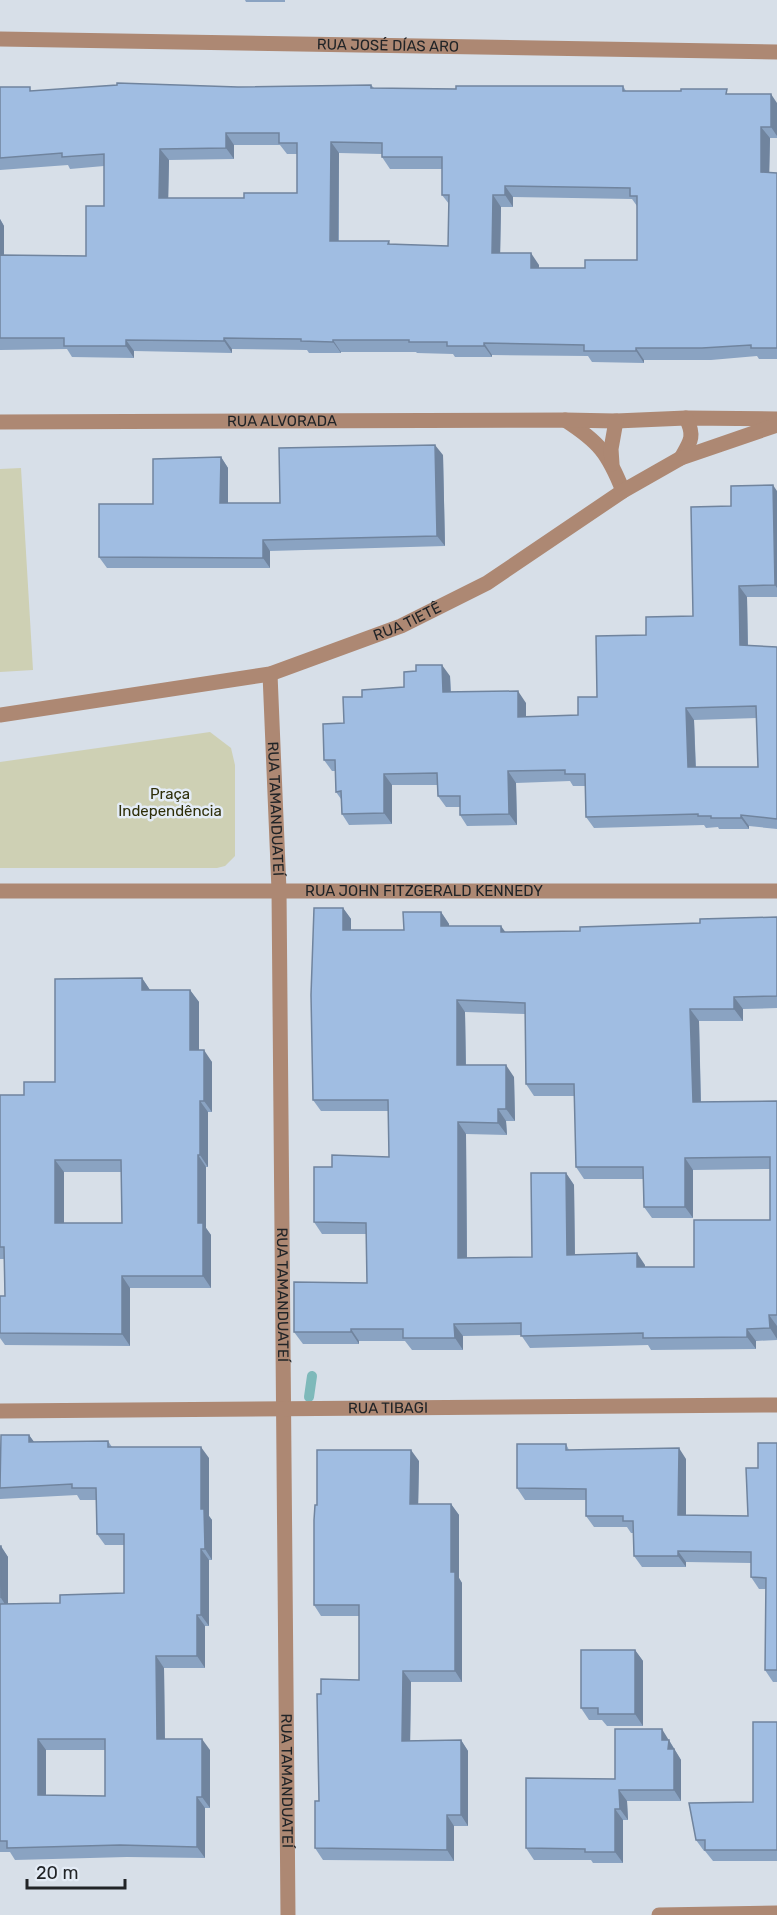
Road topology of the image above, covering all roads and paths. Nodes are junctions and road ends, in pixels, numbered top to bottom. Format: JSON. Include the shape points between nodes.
{"nodes":[{"id":1,"x":0,"y":39,"type":"edge"},
{"id":2,"x":777,"y":52,"type":"edge"},
{"id":3,"x":686,"y":418,"type":"junction"},
{"id":4,"x":777,"y":419,"type":"edge"},
{"id":5,"x":565,"y":420,"type":"junction"},
{"id":6,"x":0,"y":422,"type":"edge"},
{"id":7,"x":616,"y":422,"type":"junction"},
{"id":8,"x":777,"y":425,"type":"edge"},
{"id":9,"x":681,"y":458,"type":"junction"},
{"id":10,"x":612,"y":464,"type":"junction"},
{"id":11,"x":623,"y":491,"type":"junction"},
{"id":12,"x":270,"y":674,"type":"junction"},
{"id":13,"x":0,"y":715,"type":"edge"},
{"id":14,"x":279,"y":890,"type":"junction"},
{"id":15,"x":0,"y":891,"type":"edge"},
{"id":16,"x":777,"y":891,"type":"edge"},
{"id":17,"x":777,"y":1405,"type":"edge"},
{"id":18,"x":285,"y":1408,"type":"junction"},
{"id":19,"x":0,"y":1411,"type":"edge"},
{"id":20,"x":777,"y":1913,"type":"edge"},
{"id":21,"x":288,"y":1915,"type":"edge"},
{"id":22,"x":659,"y":1915,"type":"edge"}],
"edges":[{"from":1,"to":2,"type":"street","name":"RUA JOSÉ DÍAS ARO"},
{"from":3,"to":4,"type":"street","name":"RUA ALVORADA"},
{"from":3,"to":7,"type":"street","name":"RUA ALVORADA"},
{"from":3,"to":9,"type":"street","via":[[692,431]]},
{"from":5,"to":6,"type":"street","name":"RUA ALVORADA"},
{"from":5,"to":7,"type":"street","name":"RUA ALVORADA"},
{"from":5,"to":10,"type":"street","via":[[591,437]]},
{"from":7,"to":10,"type":"street"},
{"from":8,"to":9,"type":"street","name":"RUA TIETÊ"},
{"from":9,"to":11,"type":"street","name":"RUA TIETÊ"},
{"from":10,"to":11,"type":"street"},
{"from":11,"to":12,"type":"street","name":"RUA TIETÊ","via":[[487,584],[401,626]]},
{"from":12,"to":13,"type":"street","name":"RUA TIETÊ"},
{"from":12,"to":14,"type":"street","name":"RUA TAMANDUATEÍ"},
{"from":14,"to":15,"type":"street","name":"RUA JOHN FITZGERALD KENNEDY"},
{"from":14,"to":16,"type":"street","name":"RUA JOHN FITZGERALD KENNEDY"},
{"from":14,"to":18,"type":"street","name":"RUA TAMANDUATEÍ"},
{"from":17,"to":18,"type":"street","name":"RUA TIBAGI"},
{"from":18,"to":19,"type":"street","name":"RUA TIBAGI"},
{"from":18,"to":21,"type":"street","name":"RUA TAMANDUATEÍ"},
{"from":20,"to":22,"type":"street"}]}
